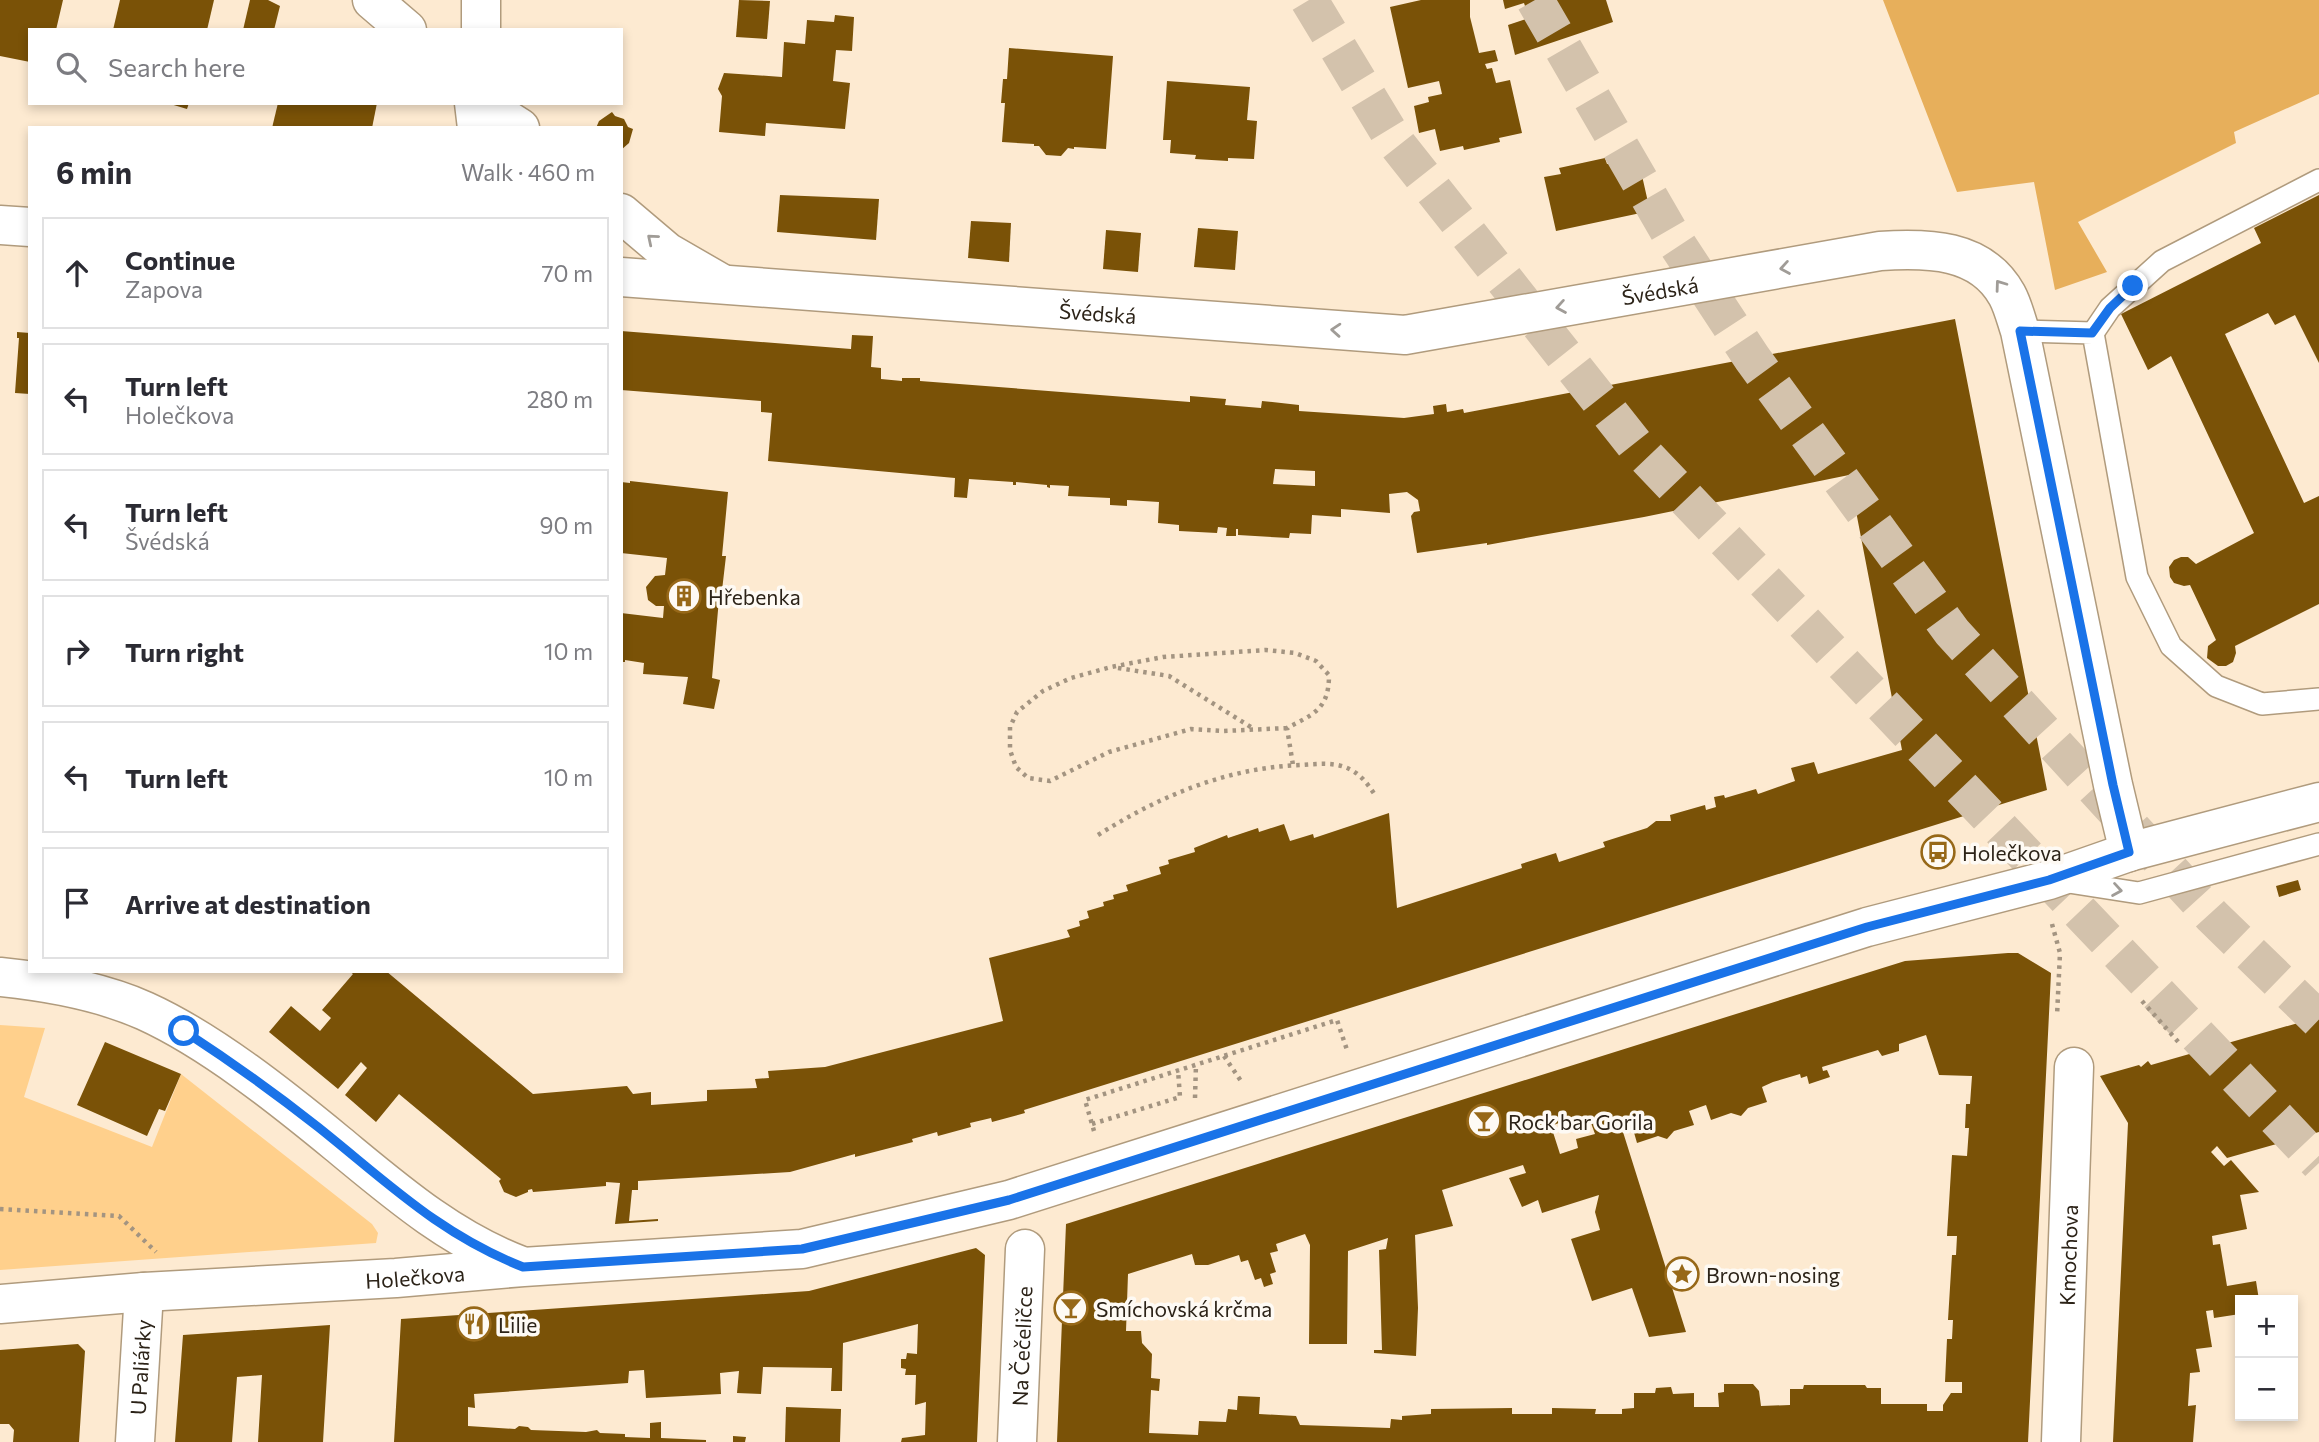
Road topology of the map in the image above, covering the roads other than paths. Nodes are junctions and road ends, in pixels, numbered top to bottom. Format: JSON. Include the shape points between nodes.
{"nodes":[{"id":1,"x":372,"y":0,"type":"edge"},
{"id":2,"x":481,"y":0,"type":"edge"},
{"id":3,"x":405,"y":28,"type":"edge"},
{"id":4,"x":481,"y":28,"type":"edge"},
{"id":5,"x":474,"y":105,"type":"edge"},
{"id":6,"x":484,"y":105,"type":"edge"},
{"id":7,"x":477,"y":126,"type":"edge"},
{"id":8,"x":517,"y":126,"type":"edge"},
{"id":9,"x":2319,"y":180,"type":"edge"},
{"id":10,"x":623,"y":215,"type":"edge"},
{"id":11,"x":0,"y":225,"type":"edge"},
{"id":12,"x":28,"y":227,"type":"edge"},
{"id":13,"x":623,"y":277,"type":"edge"},
{"id":14,"x":727,"y":286,"type":"junction"},
{"id":15,"x":2020,"y":331,"type":"junction"},
{"id":16,"x":2092,"y":333,"type":"junction"},
{"id":17,"x":2319,"y":699,"type":"edge"},
{"id":18,"x":2319,"y":802,"type":"edge"},
{"id":19,"x":2319,"y":845,"type":"edge"},
{"id":20,"x":2129,"y":852,"type":"junction"},
{"id":21,"x":2049,"y":880,"type":"junction"},
{"id":22,"x":0,"y":977,"type":"edge"},
{"id":23,"x":2074,"y":1068,"type":"dead end"},
{"id":24,"x":1025,"y":1249,"type":"dead end"},
{"id":25,"x":523,"y":1267,"type":"junction"},
{"id":26,"x":144,"y":1292,"type":"junction"},
{"id":27,"x":0,"y":1304,"type":"edge"},
{"id":28,"x":135,"y":1442,"type":"edge"},
{"id":29,"x":1017,"y":1442,"type":"edge"},
{"id":30,"x":2061,"y":1442,"type":"edge"}],
"edges":[{"from":1,"to":3,"type":"street"},
{"from":2,"to":4,"type":"street"},
{"from":5,"to":7,"type":"street"},
{"from":6,"to":8,"type":"street"},
{"from":9,"to":16,"type":"lane","via":[[2162,261],[2110,308]]},
{"from":14,"to":10,"type":"street","name":"Švédská","one_way":true,"via":[[667,252]]},
{"from":11,"to":12,"type":"street"},
{"from":13,"to":14,"type":"street","name":"Švédská"},
{"from":15,"to":14,"type":"street","name":"Švédská","one_way":true,"via":[[2006,294],[1991,274],[1954,254],[1922,249],[1866,253],[1405,335]]},
{"from":15,"to":16,"type":"lane"},
{"from":15,"to":20,"type":"street","name":"Švédská"},
{"from":16,"to":17,"type":"lane","via":[[2137,577],[2171,646],[2216,686],[2262,704]]},
{"from":18,"to":20,"type":"street","name":"Holečkova"},
{"from":21,"to":19,"type":"lane","one_way":true,"via":[[2139,893]]},
{"from":20,"to":21,"type":"street","name":"Holečkova"},
{"from":21,"to":25,"type":"street","name":"Holečkova","via":[[1867,927],[1009,1200],[802,1249]]},
{"from":22,"to":25,"type":"street","via":[[107,997],[184,1031],[317,1127],[412,1205],[462,1239]]},
{"from":23,"to":30,"type":"street","name":"Kmochova"},
{"from":24,"to":29,"type":"street","name":"Na Čečeličce"},
{"from":25,"to":26,"type":"street","name":"Holečkova"},
{"from":26,"to":27,"type":"street","name":"Holečkova"},
{"from":26,"to":28,"type":"street","name":"U Paliárky"}]}
